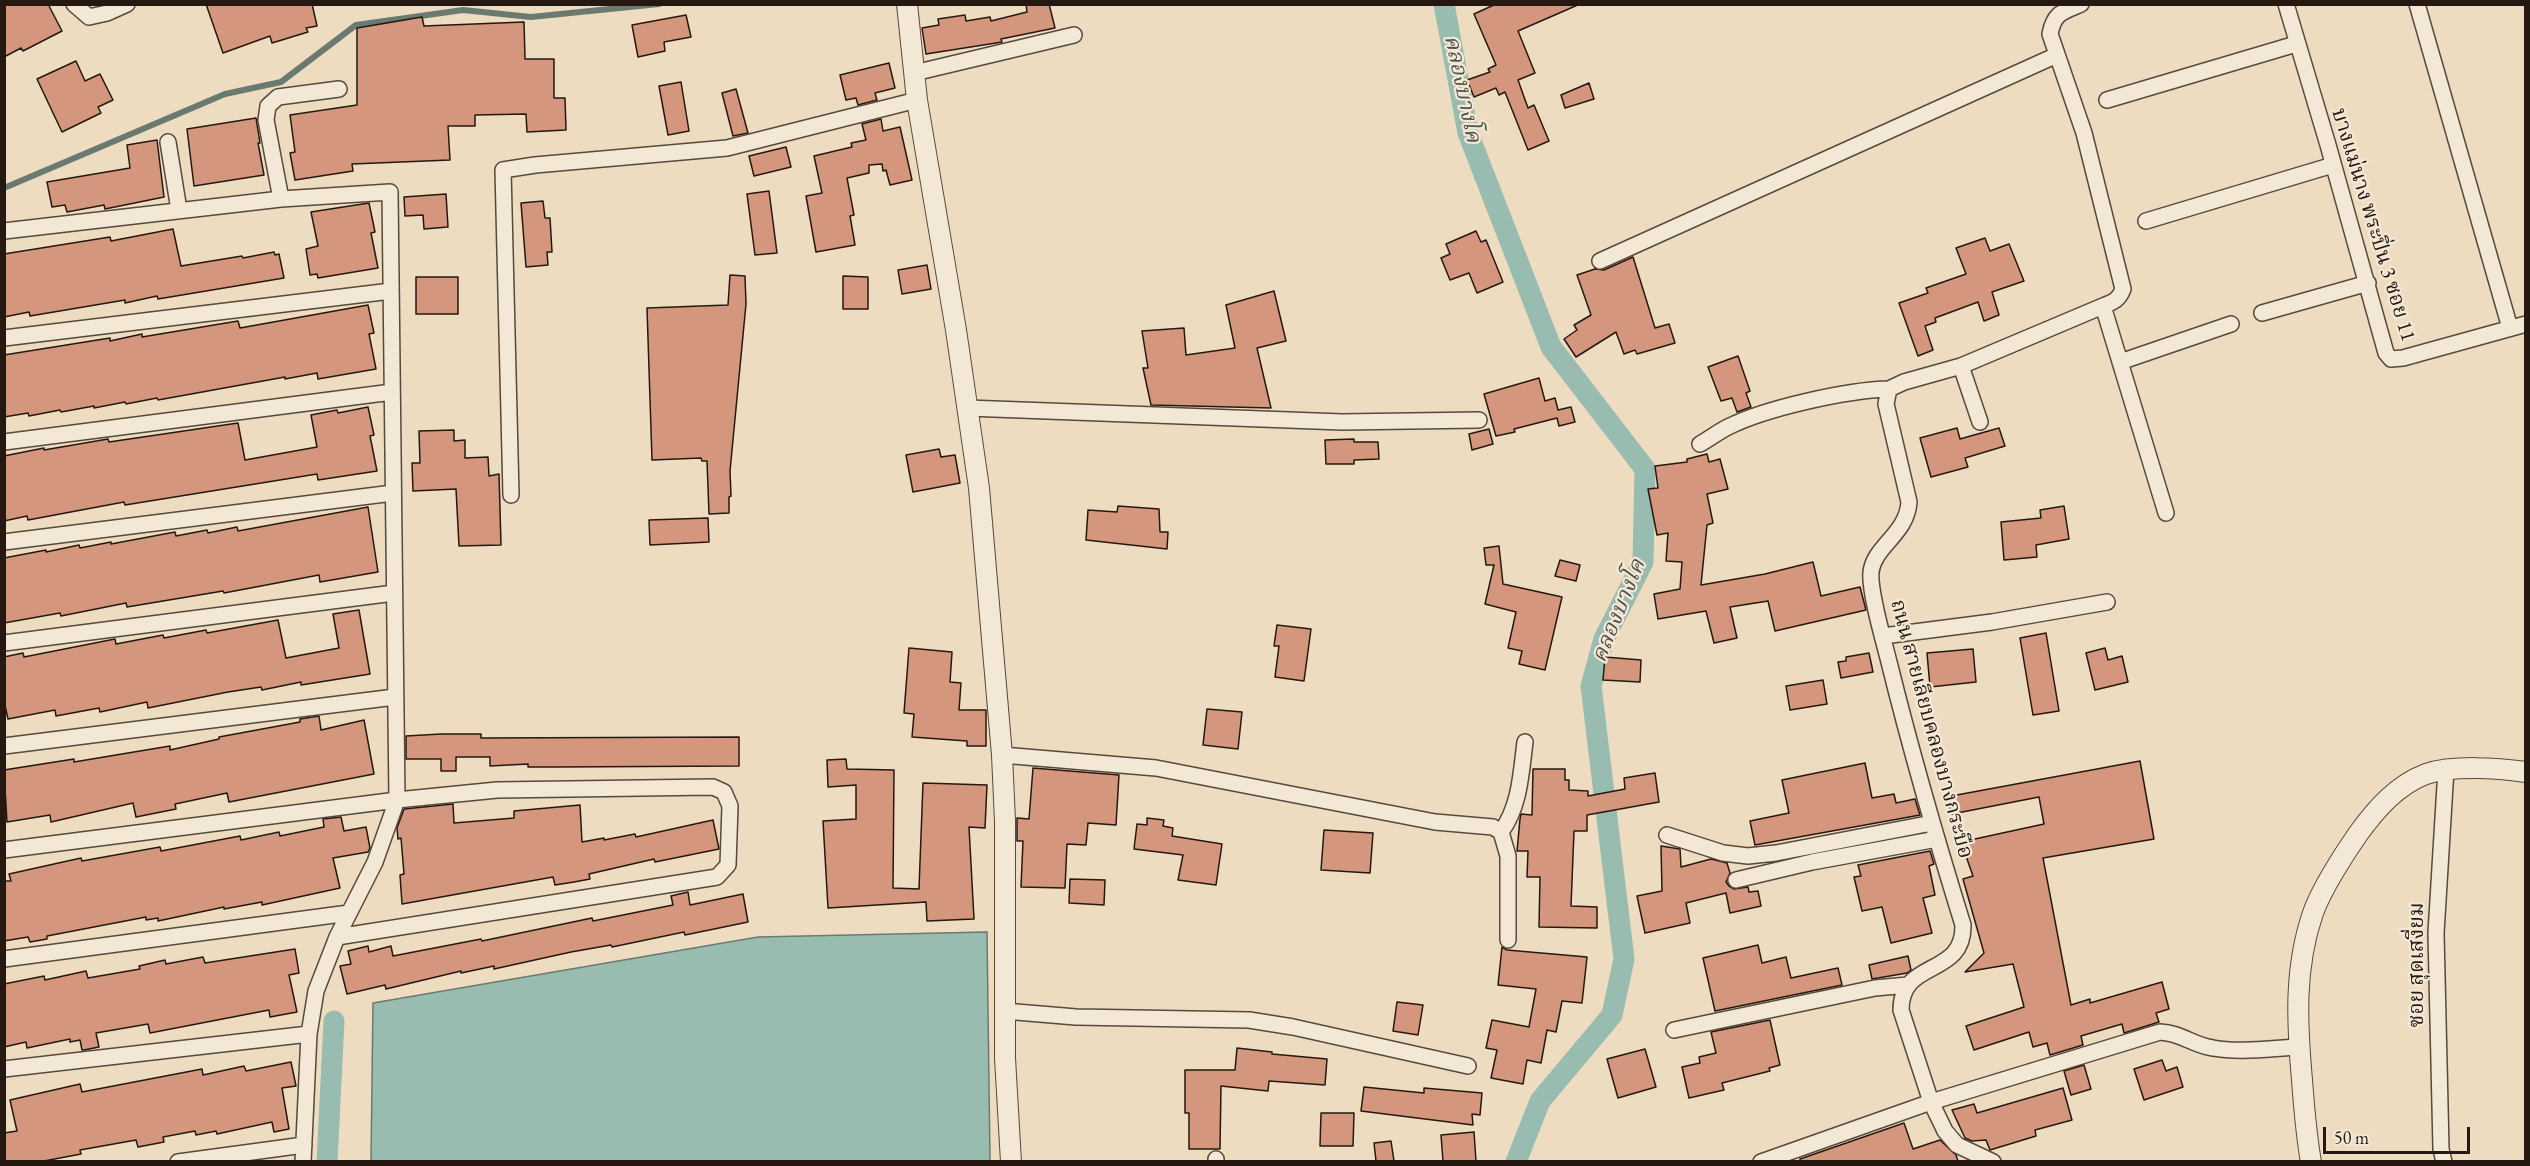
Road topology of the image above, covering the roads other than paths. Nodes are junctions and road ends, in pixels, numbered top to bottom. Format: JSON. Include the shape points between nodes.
{"nodes":[{"id":1,"x":74,"y":4,"type":"edge"},
{"id":2,"x":128,"y":4,"type":"edge"},
{"id":3,"x":907,"y":4,"type":"edge"},
{"id":4,"x":2081,"y":4,"type":"edge"},
{"id":5,"x":2286,"y":4,"type":"edge"},
{"id":6,"x":2417,"y":4,"type":"edge"},
{"id":7,"x":1074,"y":35,"type":"dead end"},
{"id":8,"x":2296,"y":44,"type":"junction"},
{"id":9,"x":2057,"y":55,"type":"junction"},
{"id":10,"x":914,"y":73,"type":"junction"},
{"id":11,"x":339,"y":89,"type":"dead end"},
{"id":12,"x":917,"y":100,"type":"junction"},
{"id":13,"x":2107,"y":100,"type":"dead end"},
{"id":14,"x":168,"y":142,"type":"dead end"},
{"id":15,"x":2333,"y":165,"type":"junction"},
{"id":16,"x":281,"y":199,"type":"junction"},
{"id":17,"x":179,"y":210,"type":"junction"},
{"id":18,"x":2146,"y":221,"type":"dead end"},
{"id":19,"x":4,"y":231,"type":"edge"},
{"id":20,"x":1600,"y":261,"type":"dead end"},
{"id":21,"x":2368,"y":283,"type":"junction"},
{"id":22,"x":391,"y":291,"type":"junction"},
{"id":23,"x":2103,"y":306,"type":"junction"},
{"id":24,"x":2262,"y":313,"type":"dead end"},
{"id":25,"x":2231,"y":324,"type":"dead end"},
{"id":26,"x":2526,"y":324,"type":"edge"},
{"id":27,"x":2510,"y":328,"type":"junction"},
{"id":28,"x":4,"y":338,"type":"edge"},
{"id":29,"x":2120,"y":362,"type":"junction"},
{"id":30,"x":1961,"y":366,"type":"junction"},
{"id":31,"x":1889,"y":389,"type":"junction"},
{"id":32,"x":392,"y":392,"type":"junction"},
{"id":33,"x":967,"y":408,"type":"junction"},
{"id":34,"x":1479,"y":420,"type":"dead end"},
{"id":35,"x":1980,"y":422,"type":"dead end"},
{"id":36,"x":4,"y":442,"type":"edge"},
{"id":37,"x":1700,"y":444,"type":"dead end"},
{"id":38,"x":393,"y":493,"type":"junction"},
{"id":39,"x":511,"y":495,"type":"dead end"},
{"id":40,"x":2166,"y":513,"type":"dead end"},
{"id":41,"x":4,"y":542,"type":"edge"},
{"id":42,"x":394,"y":593,"type":"junction"},
{"id":43,"x":2107,"y":602,"type":"dead end"},
{"id":44,"x":1883,"y":636,"type":"junction"},
{"id":45,"x":4,"y":643,"type":"edge"},
{"id":46,"x":395,"y":697,"type":"junction"},
{"id":47,"x":1525,"y":742,"type":"dead end"},
{"id":48,"x":4,"y":746,"type":"edge"},
{"id":49,"x":1002,"y":755,"type":"junction"},
{"id":50,"x":2446,"y":769,"type":"junction"},
{"id":51,"x":2526,"y":772,"type":"edge"},
{"id":52,"x":397,"y":800,"type":"junction"},
{"id":53,"x":1932,"y":823,"type":"junction"},
{"id":54,"x":1501,"y":832,"type":"junction"},
{"id":55,"x":1667,"y":835,"type":"dead end"},
{"id":56,"x":1937,"y":839,"type":"junction"},
{"id":57,"x":4,"y":850,"type":"edge"},
{"id":58,"x":1736,"y":880,"type":"dead end"},
{"id":59,"x":349,"y":914,"type":"junction"},
{"id":60,"x":337,"y":937,"type":"junction"},
{"id":61,"x":1508,"y":940,"type":"dead end"},
{"id":62,"x":4,"y":959,"type":"edge"},
{"id":63,"x":1908,"y":985,"type":"junction"},
{"id":64,"x":1004,"y":1011,"type":"junction"},
{"id":65,"x":1674,"y":1030,"type":"dead end"},
{"id":66,"x":309,"y":1034,"type":"junction"},
{"id":67,"x":2299,"y":1047,"type":"junction"},
{"id":68,"x":1468,"y":1066,"type":"dead end"},
{"id":69,"x":4,"y":1069,"type":"edge"},
{"id":70,"x":1930,"y":1102,"type":"junction"},
{"id":71,"x":304,"y":1145,"type":"junction"},
{"id":72,"x":178,"y":1161,"type":"edge"},
{"id":73,"x":303,"y":1161,"type":"edge"},
{"id":74,"x":1011,"y":1161,"type":"edge"},
{"id":75,"x":1761,"y":1161,"type":"edge"},
{"id":76,"x":1993,"y":1161,"type":"edge"},
{"id":77,"x":2311,"y":1161,"type":"edge"},
{"id":78,"x":2444,"y":1161,"type":"edge"}],
"edges":[{"from":1,"to":2,"type":"street","via":[[89,16]]},
{"from":3,"to":10,"type":"street"},
{"from":4,"to":9,"type":"street","via":[[2053,20],[2050,34]]},
{"from":5,"to":8,"type":"street","name":"บางแม่นาง พระปิ่น 3 ซอย 11"},
{"from":6,"to":27,"type":"street"},
{"from":7,"to":10,"type":"street"},
{"from":8,"to":13,"type":"street"},
{"from":8,"to":15,"type":"street","name":"บางแม่นาง พระปิ่น 3 ซอย 11"},
{"from":9,"to":20,"type":"street"},
{"from":9,"to":23,"type":"street","via":[[2084,133],[2123,289],[2117,300]]},
{"from":10,"to":12,"type":"street"},
{"from":11,"to":16,"type":"street","via":[[278,97],[268,106],[266,120]]},
{"from":12,"to":33,"type":"street"},
{"from":12,"to":39,"type":"street","via":[[726,148],[503,170]]},
{"from":14,"to":17,"type":"street"},
{"from":15,"to":18,"type":"street"},
{"from":15,"to":21,"type":"street","name":"บางแม่นาง พระปิ่น 3 ซอย 11"},
{"from":16,"to":17,"type":"street"},
{"from":16,"to":22,"type":"street","via":[[390,192]]},
{"from":17,"to":19,"type":"street"},
{"from":21,"to":24,"type":"street"},
{"from":21,"to":27,"type":"street","name":"บางแม่นาง พระปิ่น 3 ซอย 11","via":[[2391,359]]},
{"from":22,"to":28,"type":"street"},
{"from":22,"to":32,"type":"street"},
{"from":23,"to":29,"type":"street"},
{"from":23,"to":30,"type":"street"},
{"from":25,"to":29,"type":"street"},
{"from":26,"to":27,"type":"street","name":"บางแม่นาง พระปิ่น 3 ซอย 11"},
{"from":29,"to":40,"type":"street"},
{"from":30,"to":31,"type":"street"},
{"from":30,"to":35,"type":"street"},
{"from":31,"to":37,"type":"street","via":[[1862,390],[1776,410],[1729,427]]},
{"from":31,"to":44,"type":"street","name":"ถนน สายเลียบคลองบางกระบือ","via":[[1886,404],[1909,502],[1908,515],[1875,560],[1871,573]]},
{"from":32,"to":36,"type":"street"},
{"from":32,"to":38,"type":"street"},
{"from":33,"to":34,"type":"street","via":[[1342,422]]},
{"from":33,"to":49,"type":"street","via":[[979,488]]},
{"from":38,"to":41,"type":"street"},
{"from":38,"to":42,"type":"street"},
{"from":42,"to":45,"type":"street"},
{"from":42,"to":46,"type":"street"},
{"from":43,"to":44,"type":"street"},
{"from":44,"to":53,"type":"street","name":"ถนน สายเลียบคลองบางกระบือ"},
{"from":46,"to":48,"type":"street"},
{"from":46,"to":52,"type":"street"},
{"from":47,"to":54,"type":"street","via":[[1514,807]]},
{"from":49,"to":54,"type":"street","via":[[1168,770]]},
{"from":49,"to":64,"type":"street"},
{"from":50,"to":51,"type":"street"},
{"from":50,"to":67,"type":"street","via":[[2408,783],[2373,814],[2351,844],[2314,910],[2299,972]]},
{"from":50,"to":78,"type":"street","name":"ซอย สุดเสงี่ยม","via":[[2436,933],[2440,1149]]},
{"from":52,"to":57,"type":"street"},
{"from":52,"to":59,"type":"street","via":[[375,862]]},
{"from":52,"to":60,"type":"street","via":[[497,790],[713,788],[724,792],[730,806],[728,865],[717,877]]},
{"from":53,"to":55,"type":"street","via":[[1748,856],[1723,853]]},
{"from":53,"to":56,"type":"street","name":"ถนน สายเลียบคลองบางกระบือ"},
{"from":54,"to":61,"type":"street","via":[[1508,856]]},
{"from":56,"to":58,"type":"street"},
{"from":56,"to":63,"type":"street","name":"ถนน สายเลียบคลองบางกระบือ","via":[[1963,925],[1963,938],[1958,951]]},
{"from":59,"to":60,"type":"street"},
{"from":59,"to":62,"type":"street"},
{"from":60,"to":66,"type":"street","via":[[316,991]]},
{"from":63,"to":65,"type":"street","via":[[1875,987]]},
{"from":63,"to":70,"type":"street","via":[[1901,997],[1901,1010]]},
{"from":64,"to":68,"type":"street","via":[[1076,1017],[1249,1020]]},
{"from":64,"to":74,"type":"street"},
{"from":66,"to":69,"type":"street"},
{"from":66,"to":71,"type":"street"},
{"from":67,"to":70,"type":"street","via":[[2214,1049],[2176,1032],[2160,1032]]},
{"from":67,"to":77,"type":"street"},
{"from":70,"to":75,"type":"street"},
{"from":70,"to":76,"type":"street","via":[[1957,1145]]},
{"from":71,"to":72,"type":"street"},
{"from":71,"to":73,"type":"street"}]}
